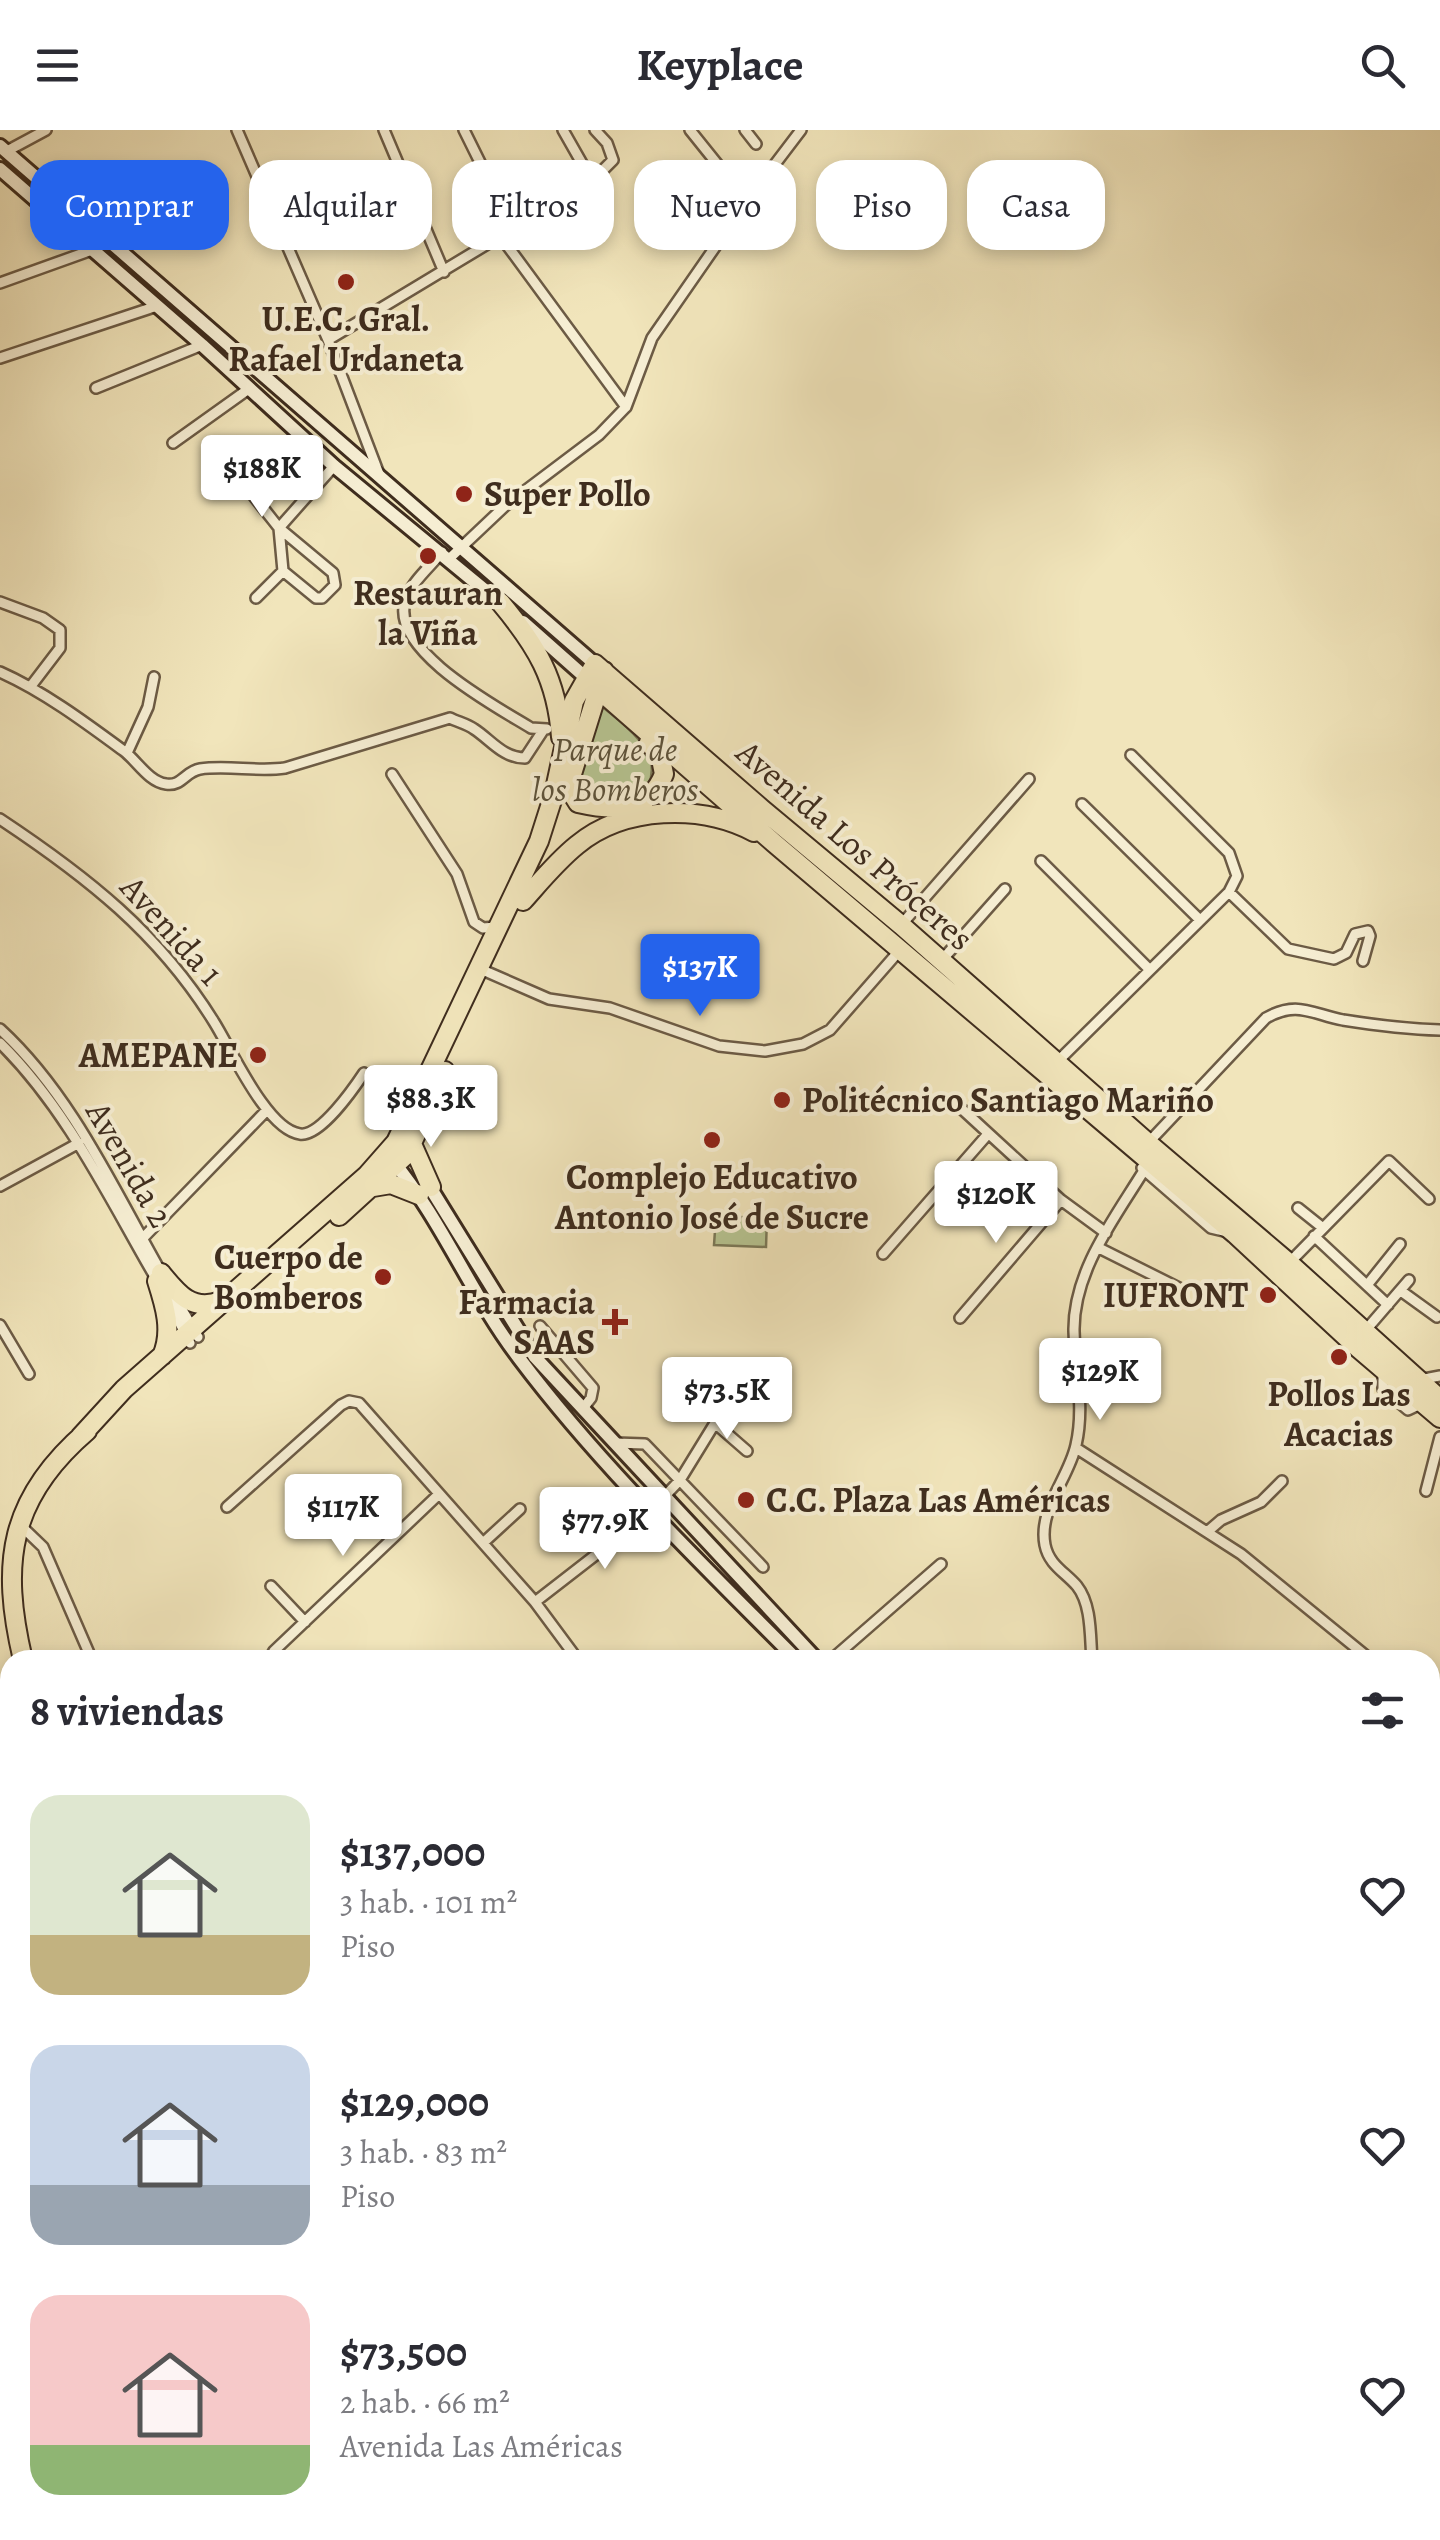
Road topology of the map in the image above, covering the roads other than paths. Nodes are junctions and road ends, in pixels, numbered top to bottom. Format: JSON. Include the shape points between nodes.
{"nodes":[{"id":1,"x":46,"y":130,"type":"edge"},
{"id":2,"x":236,"y":130,"type":"edge"},
{"id":3,"x":384,"y":130,"type":"edge"},
{"id":4,"x":464,"y":130,"type":"edge"},
{"id":5,"x":563,"y":130,"type":"edge"},
{"id":6,"x":595,"y":130,"type":"edge"},
{"id":7,"x":690,"y":130,"type":"edge"},
{"id":8,"x":745,"y":130,"type":"edge"},
{"id":9,"x":801,"y":130,"type":"edge"},
{"id":10,"x":756,"y":144,"type":"dead end"},
{"id":11,"x":3,"y":148,"type":"edge"},
{"id":12,"x":479,"y":160,"type":"edge"},
{"id":13,"x":580,"y":160,"type":"edge"},
{"id":14,"x":613,"y":160,"type":"edge"},
{"id":15,"x":714,"y":160,"type":"edge"},
{"id":16,"x":778,"y":160,"type":"edge"},
{"id":17,"x":0,"y":169,"type":"edge"},
{"id":18,"x":30,"y":195,"type":"edge"},
{"id":19,"x":92,"y":250,"type":"joint"},
{"id":20,"x":480,"y":250,"type":"edge"},
{"id":21,"x":511,"y":250,"type":"edge"},
{"id":22,"x":712,"y":250,"type":"edge"},
{"id":23,"x":444,"y":272,"type":"junction"},
{"id":24,"x":0,"y":283,"type":"edge"},
{"id":25,"x":157,"y":306,"type":"junction"},
{"id":26,"x":328,"y":340,"type":"junction"},
{"id":27,"x":202,"y":345,"type":"junction"},
{"id":28,"x":0,"y":358,"type":"edge"},
{"id":29,"x":96,"y":388,"type":"dead end"},
{"id":30,"x":250,"y":388,"type":"junction"},
{"id":31,"x":626,"y":407,"type":"junction"},
{"id":32,"x":172,"y":443,"type":"dead end"},
{"id":33,"x":334,"y":466,"type":"junction"},
{"id":34,"x":380,"y":479,"type":"junction"},
{"id":35,"x":249,"y":490,"type":"dead end"},
{"id":36,"x":280,"y":528,"type":"junction"},
{"id":37,"x":460,"y":546,"type":"junction"},
{"id":38,"x":446,"y":555,"type":"junction"},
{"id":39,"x":283,"y":571,"type":"junction"},
{"id":40,"x":256,"y":598,"type":"dead end"},
{"id":41,"x":0,"y":602,"type":"edge"},
{"id":42,"x":500,"y":602,"type":"junction"},
{"id":43,"x":0,"y":672,"type":"edge"},
{"id":44,"x":596,"y":675,"type":"junction"},
{"id":45,"x":154,"y":677,"type":"dead end"},
{"id":46,"x":31,"y":686,"type":"junction"},
{"id":47,"x":638,"y":725,"type":"junction"},
{"id":48,"x":552,"y":728,"type":"junction"},
{"id":49,"x":127,"y":752,"type":"junction"},
{"id":50,"x":1131,"y":755,"type":"dead end"},
{"id":51,"x":562,"y":763,"type":"junction"},
{"id":52,"x":392,"y":774,"type":"dead end"},
{"id":53,"x":1029,"y":779,"type":"dead end"},
{"id":54,"x":568,"y":787,"type":"junction"},
{"id":55,"x":1082,"y":804,"type":"dead end"},
{"id":56,"x":0,"y":819,"type":"edge"},
{"id":57,"x":774,"y":843,"type":"junction"},
{"id":58,"x":1041,"y":861,"type":"dead end"},
{"id":59,"x":1005,"y":888,"type":"dead end"},
{"id":60,"x":1228,"y":892,"type":"junction"},
{"id":61,"x":523,"y":901,"type":"junction"},
{"id":62,"x":1200,"y":920,"type":"junction"},
{"id":63,"x":901,"y":925,"type":"junction"},
{"id":64,"x":498,"y":926,"type":"junction"},
{"id":65,"x":900,"y":950,"type":"junction"},
{"id":66,"x":941,"y":960,"type":"junction"},
{"id":67,"x":1362,"y":961,"type":"dead end"},
{"id":68,"x":1149,"y":969,"type":"junction"},
{"id":69,"x":483,"y":970,"type":"junction"},
{"id":70,"x":0,"y":1029,"type":"edge"},
{"id":71,"x":1440,"y":1030,"type":"edge"},
{"id":72,"x":0,"y":1043,"type":"edge"},
{"id":73,"x":1057,"y":1062,"type":"junction"},
{"id":74,"x":364,"y":1073,"type":"dead end"},
{"id":75,"x":267,"y":1110,"type":"junction"},
{"id":76,"x":963,"y":1110,"type":"dead end"},
{"id":77,"x":988,"y":1134,"type":"junction"},
{"id":78,"x":81,"y":1142,"type":"junction"},
{"id":79,"x":1143,"y":1148,"type":"junction"},
{"id":80,"x":400,"y":1152,"type":"junction"},
{"id":81,"x":1144,"y":1172,"type":"junction"},
{"id":82,"x":0,"y":1186,"type":"edge"},
{"id":83,"x":372,"y":1187,"type":"junction"},
{"id":84,"x":425,"y":1191,"type":"junction"},
{"id":85,"x":1429,"y":1199,"type":"dead end"},
{"id":86,"x":1061,"y":1200,"type":"junction"},
{"id":87,"x":1298,"y":1208,"type":"dead end"},
{"id":88,"x":1323,"y":1228,"type":"junction"},
{"id":89,"x":1106,"y":1233,"type":"junction"},
{"id":90,"x":1235,"y":1234,"type":"junction"},
{"id":91,"x":1314,"y":1236,"type":"junction"},
{"id":92,"x":142,"y":1239,"type":"junction"},
{"id":93,"x":1400,"y":1244,"type":"dead end"},
{"id":94,"x":1099,"y":1248,"type":"junction"},
{"id":95,"x":883,"y":1254,"type":"dead end"},
{"id":96,"x":1290,"y":1264,"type":"junction"},
{"id":97,"x":160,"y":1277,"type":"junction"},
{"id":98,"x":1409,"y":1280,"type":"dead end"},
{"id":99,"x":1368,"y":1284,"type":"junction"},
{"id":100,"x":1179,"y":1288,"type":"dead end"},
{"id":101,"x":1402,"y":1291,"type":"junction"},
{"id":102,"x":230,"y":1296,"type":"junction"},
{"id":103,"x":1388,"y":1305,"type":"junction"},
{"id":104,"x":1437,"y":1317,"type":"dead end"},
{"id":105,"x":960,"y":1318,"type":"dead end"},
{"id":106,"x":0,"y":1325,"type":"edge"},
{"id":107,"x":540,"y":1326,"type":"dead end"},
{"id":108,"x":1365,"y":1332,"type":"junction"},
{"id":109,"x":192,"y":1336,"type":"junction"},
{"id":110,"x":162,"y":1356,"type":"junction"},
{"id":111,"x":29,"y":1374,"type":"dead end"},
{"id":112,"x":1440,"y":1376,"type":"edge"},
{"id":113,"x":1419,"y":1380,"type":"junction"},
{"id":114,"x":738,"y":1384,"type":"dead end"},
{"id":115,"x":1432,"y":1401,"type":"edge"},
{"id":116,"x":584,"y":1406,"type":"junction"},
{"id":117,"x":1440,"y":1418,"type":"edge"},
{"id":118,"x":716,"y":1424,"type":"junction"},
{"id":119,"x":1440,"y":1436,"type":"edge"},
{"id":120,"x":80,"y":1437,"type":"junction"},
{"id":121,"x":615,"y":1443,"type":"junction"},
{"id":122,"x":1076,"y":1448,"type":"junction"},
{"id":123,"x":747,"y":1451,"type":"dead end"},
{"id":124,"x":680,"y":1480,"type":"junction"},
{"id":125,"x":1282,"y":1481,"type":"dead end"},
{"id":126,"x":1426,"y":1492,"type":"dead end"},
{"id":127,"x":438,"y":1495,"type":"junction"},
{"id":128,"x":664,"y":1497,"type":"junction"},
{"id":129,"x":227,"y":1507,"type":"dead end"},
{"id":130,"x":520,"y":1508,"type":"dead end"},
{"id":131,"x":651,"y":1512,"type":"junction"},
{"id":132,"x":16,"y":1521,"type":"junction"},
{"id":133,"x":1207,"y":1532,"type":"junction"},
{"id":134,"x":732,"y":1536,"type":"junction"},
{"id":135,"x":483,"y":1544,"type":"junction"},
{"id":136,"x":720,"y":1556,"type":"junction"},
{"id":137,"x":941,"y":1564,"type":"dead end"},
{"id":138,"x":763,"y":1567,"type":"dead end"},
{"id":139,"x":271,"y":1586,"type":"dead end"},
{"id":140,"x":535,"y":1602,"type":"junction"},
{"id":141,"x":305,"y":1622,"type":"junction"},
{"id":142,"x":19,"y":1650,"type":"edge"},
{"id":143,"x":88,"y":1650,"type":"edge"},
{"id":144,"x":278,"y":1650,"type":"edge"},
{"id":145,"x":571,"y":1650,"type":"edge"},
{"id":146,"x":787,"y":1650,"type":"edge"},
{"id":147,"x":808,"y":1650,"type":"edge"},
{"id":148,"x":842,"y":1650,"type":"edge"},
{"id":149,"x":1091,"y":1650,"type":"edge"},
{"id":150,"x":1359,"y":1650,"type":"edge"}],
"edges":[{"from":1,"to":11,"type":"street"},
{"from":2,"to":26,"type":"street"},
{"from":3,"to":23,"type":"street"},
{"from":4,"to":12,"type":"street"},
{"from":5,"to":13,"type":"street"},
{"from":6,"to":14,"type":"street"},
{"from":7,"to":15,"type":"street"},
{"from":8,"to":10,"type":"street"},
{"from":9,"to":16,"type":"street"},
{"from":11,"to":34,"type":"main road","name":"Avenida Los Próceres"},
{"from":17,"to":18,"type":"main road","name":"Avenida Los Próceres"},
{"from":19,"to":24,"type":"street"},
{"from":19,"to":25,"type":"main road","name":"Avenida Los Próceres"},
{"from":20,"to":23,"type":"street"},
{"from":21,"to":31,"type":"street"},
{"from":22,"to":31,"type":"street","via":[[652,338]]},
{"from":23,"to":26,"type":"street"},
{"from":25,"to":27,"type":"main road","name":"Avenida Los Próceres"},
{"from":25,"to":28,"type":"street"},
{"from":26,"to":34,"type":"street"},
{"from":27,"to":29,"type":"street"},
{"from":27,"to":30,"type":"main road","name":"Avenida Los Próceres"},
{"from":30,"to":32,"type":"street"},
{"from":30,"to":33,"type":"main road","name":"Avenida Los Próceres"},
{"from":31,"to":37,"type":"street"},
{"from":33,"to":36,"type":"street"},
{"from":33,"to":38,"type":"main road","name":"Avenida Los Próceres"},
{"from":34,"to":37,"type":"main road","name":"Avenida Los Próceres"},
{"from":35,"to":36,"type":"street"},
{"from":36,"to":39,"type":"street"},
{"from":36,"to":39,"type":"street","via":[[333,574],[335,585],[316,598]]},
{"from":37,"to":38,"type":"street"},
{"from":37,"to":44,"type":"main road","name":"Avenida Los Próceres"},
{"from":38,"to":42,"type":"main road","name":"Avenida Los Próceres"},
{"from":38,"to":48,"type":"street","via":[[410,591],[404,620],[440,670],[532,728]]},
{"from":39,"to":40,"type":"street"},
{"from":41,"to":46,"type":"street","via":[[60,630],[60,648]]},
{"from":42,"to":44,"type":"main road","name":"Avenida Los Próceres"},
{"from":42,"to":48,"type":"highway","via":[[533,642],[552,691]]},
{"from":43,"to":46,"type":"street"},
{"from":44,"to":47,"type":"highway","name":"Avenida Los Próceres"},
{"from":44,"to":51,"type":"highway","via":[[572,712]]},
{"from":44,"to":54,"type":"highway"},
{"from":44,"to":63,"type":"highway","name":"Avenida Los Próceres"},
{"from":45,"to":49,"type":"street"},
{"from":46,"to":49,"type":"street"},
{"from":47,"to":54,"type":"highway","via":[[664,774],[652,796],[612,810],[578,803]]},
{"from":47,"to":57,"type":"highway","name":"Avenida Los Próceres"},
{"from":48,"to":49,"type":"street","via":[[525,758],[450,718],[285,768],[203,768],[171,785]]},
{"from":48,"to":51,"type":"highway"},
{"from":50,"to":60,"type":"street","via":[[1229,853],[1237,876]]},
{"from":51,"to":64,"type":"highway","via":[[539,841]]},
{"from":52,"to":64,"type":"street","via":[[465,888],[474,922]]},
{"from":53,"to":63,"type":"street"},
{"from":54,"to":61,"type":"highway"},
{"from":55,"to":62,"type":"street"},
{"from":56,"to":75,"type":"street","name":"Avenida 1","via":[[94,884],[176,967]]},
{"from":57,"to":61,"type":"highway","via":[[741,826],[659,813],[579,843]]},
{"from":57,"to":65,"type":"highway","name":"Avenida Los Próceres"},
{"from":58,"to":68,"type":"street"},
{"from":59,"to":66,"type":"street"},
{"from":60,"to":62,"type":"street"},
{"from":60,"to":67,"type":"street","via":[[1288,949],[1334,959],[1354,934],[1368,931]]},
{"from":61,"to":69,"type":"highway"},
{"from":62,"to":68,"type":"street"},
{"from":63,"to":66,"type":"highway","name":"Avenida Los Próceres"},
{"from":64,"to":69,"type":"highway"},
{"from":65,"to":69,"type":"street","via":[[830,1030],[803,1044],[765,1051],[719,1046],[610,1008],[549,999]]},
{"from":65,"to":79,"type":"highway","name":"Avenida Los Próceres"},
{"from":66,"to":73,"type":"highway","name":"Avenida Los Próceres"},
{"from":68,"to":73,"type":"street"},
{"from":69,"to":80,"type":"highway"},
{"from":70,"to":78,"type":"street","name":"Avenida 2","via":[[37,1065]]},
{"from":71,"to":79,"type":"street","via":[[1281,1009]]},
{"from":72,"to":78,"type":"street"},
{"from":73,"to":79,"type":"highway","name":"Avenida Los Próceres"},
{"from":74,"to":75,"type":"street","via":[[314,1132],[297,1134]]},
{"from":75,"to":92,"type":"street"},
{"from":76,"to":77,"type":"street"},
{"from":77,"to":86,"type":"street"},
{"from":77,"to":95,"type":"street"},
{"from":78,"to":82,"type":"street"},
{"from":78,"to":92,"type":"street","name":"Avenida 2"},
{"from":78,"to":97,"type":"street"},
{"from":79,"to":81,"type":"street"},
{"from":79,"to":90,"type":"highway","name":"Avenida Los Próceres"},
{"from":79,"to":96,"type":"highway","name":"Avenida Los Próceres"},
{"from":80,"to":83,"type":"highway"},
{"from":80,"to":84,"type":"highway"},
{"from":80,"to":84,"type":"main road"},
{"from":80,"to":102,"type":"highway"},
{"from":81,"to":89,"type":"street"},
{"from":81,"to":90,"type":"street","via":[[1212,1228]]},
{"from":83,"to":84,"type":"highway"},
{"from":83,"to":109,"type":"highway"},
{"from":84,"to":116,"type":"main road","via":[[535,1357]]},
{"from":84,"to":131,"type":"main road","via":[[516,1355]]},
{"from":85,"to":88,"type":"street","via":[[1390,1161]]},
{"from":86,"to":89,"type":"street"},
{"from":86,"to":105,"type":"street"},
{"from":87,"to":88,"type":"street"},
{"from":88,"to":91,"type":"street"},
{"from":89,"to":94,"type":"street"},
{"from":90,"to":115,"type":"highway","name":"Avenida Los Próceres","via":[[1383,1370]]},
{"from":91,"to":96,"type":"street"},
{"from":91,"to":99,"type":"street"},
{"from":92,"to":97,"type":"street","name":"Avenida 2"},
{"from":93,"to":99,"type":"street"},
{"from":94,"to":100,"type":"street"},
{"from":94,"to":122,"type":"street","via":[[1076,1306]]},
{"from":96,"to":108,"type":"highway","name":"Avenida Los Próceres"},
{"from":97,"to":102,"type":"highway","via":[[191,1303],[207,1306]]},
{"from":97,"to":109,"type":"street","name":"Avenida 2"},
{"from":97,"to":110,"type":"highway","via":[[168,1336]]},
{"from":98,"to":101,"type":"street"},
{"from":99,"to":103,"type":"street"},
{"from":101,"to":103,"type":"street"},
{"from":101,"to":104,"type":"street"},
{"from":102,"to":109,"type":"highway"},
{"from":103,"to":108,"type":"street"},
{"from":106,"to":111,"type":"street"},
{"from":107,"to":116,"type":"street","via":[[593,1388]]},
{"from":108,"to":113,"type":"highway","name":"Avenida Los Próceres"},
{"from":109,"to":110,"type":"highway"},
{"from":109,"to":120,"type":"highway"},
{"from":110,"to":120,"type":"highway"},
{"from":112,"to":113,"type":"street"},
{"from":113,"to":115,"type":"highway","name":"Avenida Los Próceres"},
{"from":114,"to":118,"type":"street"},
{"from":115,"to":117,"type":"highway","name":"Avenida Los Próceres"},
{"from":116,"to":121,"type":"main road"},
{"from":118,"to":123,"type":"street"},
{"from":118,"to":124,"type":"street"},
{"from":119,"to":126,"type":"street"},
{"from":120,"to":132,"type":"highway"},
{"from":121,"to":124,"type":"street","via":[[646,1444]]},
{"from":121,"to":128,"type":"main road"},
{"from":122,"to":133,"type":"street"},
{"from":122,"to":149,"type":"street","via":[[1044,1522],[1045,1545],[1084,1600]]},
{"from":124,"to":128,"type":"street"},
{"from":124,"to":134,"type":"street"},
{"from":125,"to":133,"type":"street","via":[[1261,1502]]},
{"from":127,"to":129,"type":"street","via":[[359,1403],[340,1405]]},
{"from":127,"to":135,"type":"street"},
{"from":127,"to":141,"type":"street"},
{"from":128,"to":136,"type":"main road"},
{"from":130,"to":135,"type":"street"},
{"from":131,"to":140,"type":"street"},
{"from":131,"to":146,"type":"main road"},
{"from":132,"to":142,"type":"highway","via":[[5,1588]]},
{"from":132,"to":143,"type":"street","via":[[43,1547]]},
{"from":133,"to":150,"type":"street"},
{"from":134,"to":136,"type":"street"},
{"from":134,"to":138,"type":"street"},
{"from":135,"to":140,"type":"street"},
{"from":136,"to":147,"type":"main road"},
{"from":137,"to":148,"type":"street"},
{"from":139,"to":141,"type":"street"},
{"from":140,"to":145,"type":"street"},
{"from":141,"to":144,"type":"street"}]}
